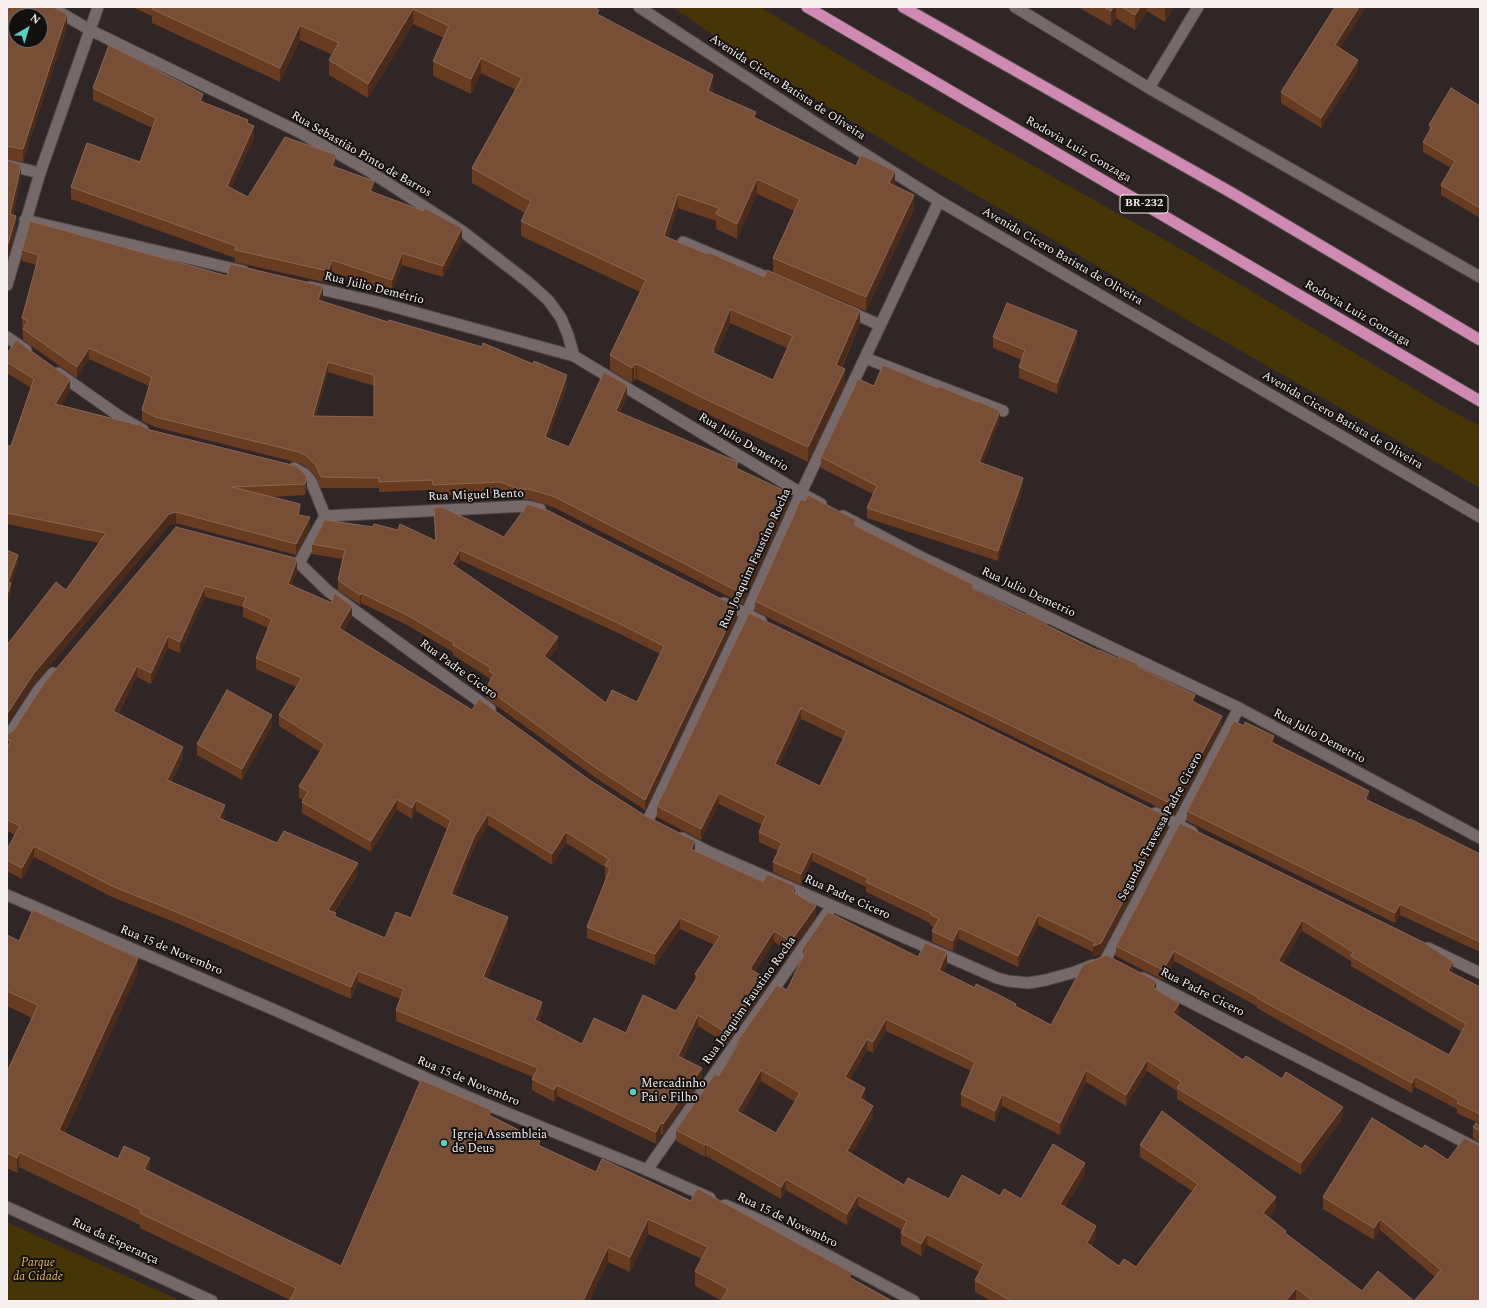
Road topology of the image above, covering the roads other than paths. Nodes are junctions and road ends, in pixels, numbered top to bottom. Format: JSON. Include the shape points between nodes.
{"nodes":[{"id":1,"x":51,"y":7,"type":"edge"},
{"id":2,"x":98,"y":7,"type":"edge"},
{"id":3,"x":639,"y":7,"type":"edge"},
{"id":4,"x":807,"y":7,"type":"edge"},
{"id":5,"x":903,"y":7,"type":"edge"},
{"id":6,"x":1015,"y":7,"type":"edge"},
{"id":7,"x":1198,"y":7,"type":"edge"},
{"id":8,"x":90,"y":30,"type":"junction"},
{"id":9,"x":1149,"y":88,"type":"junction"},
{"id":10,"x":7,"y":165,"type":"edge"},
{"id":11,"x":40,"y":173,"type":"junction"},
{"id":12,"x":939,"y":200,"type":"junction"},
{"id":13,"x":25,"y":220,"type":"junction"},
{"id":14,"x":683,"y":242,"type":"edge"},
{"id":15,"x":9,"y":270,"type":"edge"},
{"id":16,"x":254,"y":274,"type":"edge"},
{"id":17,"x":1480,"y":277,"type":"edge"},
{"id":18,"x":298,"y":284,"type":"edge"},
{"id":19,"x":7,"y":285,"type":"edge"},
{"id":20,"x":785,"y":285,"type":"edge"},
{"id":21,"x":836,"y":307,"type":"edge"},
{"id":22,"x":880,"y":325,"type":"junction"},
{"id":23,"x":7,"y":337,"type":"edge"},
{"id":24,"x":1480,"y":340,"type":"edge"},
{"id":25,"x":33,"y":355,"type":"edge"},
{"id":26,"x":574,"y":356,"type":"junction"},
{"id":27,"x":865,"y":358,"type":"junction"},
{"id":28,"x":52,"y":369,"type":"edge"},
{"id":29,"x":1480,"y":401,"type":"edge"},
{"id":30,"x":1003,"y":411,"type":"dead end"},
{"id":31,"x":152,"y":434,"type":"edge"},
{"id":32,"x":280,"y":465,"type":"edge"},
{"id":33,"x":801,"y":493,"type":"junction"},
{"id":34,"x":552,"y":514,"type":"edge"},
{"id":35,"x":325,"y":516,"type":"junction"},
{"id":36,"x":1480,"y":517,"type":"edge"},
{"id":37,"x":711,"y":596,"type":"edge"},
{"id":38,"x":746,"y":614,"type":"junction"},
{"id":39,"x":767,"y":625,"type":"edge"},
{"id":40,"x":59,"y":665,"type":"edge"},
{"id":41,"x":1239,"y":708,"type":"junction"},
{"id":42,"x":500,"y":717,"type":"edge"},
{"id":43,"x":7,"y":738,"type":"edge"},
{"id":44,"x":1149,"y":810,"type":"edge"},
{"id":45,"x":648,"y":820,"type":"edge"},
{"id":46,"x":1176,"y":824,"type":"junction"},
{"id":47,"x":674,"y":834,"type":"edge"},
{"id":48,"x":1205,"y":838,"type":"edge"},
{"id":49,"x":1480,"y":838,"type":"edge"},
{"id":50,"x":7,"y":895,"type":"edge"},
{"id":51,"x":832,"y":906,"type":"junction"},
{"id":52,"x":1416,"y":942,"type":"edge"},
{"id":53,"x":1110,"y":961,"type":"joint"},
{"id":54,"x":1134,"y":973,"type":"edge"},
{"id":55,"x":1480,"y":973,"type":"edge"},
{"id":56,"x":1480,"y":1150,"type":"edge"},
{"id":57,"x":647,"y":1170,"type":"junction"},
{"id":58,"x":7,"y":1207,"type":"edge"},
{"id":59,"x":212,"y":1301,"type":"edge"},
{"id":60,"x":914,"y":1301,"type":"edge"}],
"edges":[{"from":1,"to":8,"type":"street","name":"Rua Sebastião Pinto de Barros"},
{"from":2,"to":8,"type":"street"},
{"from":3,"to":12,"type":"street","name":"Avenida Cicero Batista de Oliveira"},
{"from":4,"to":29,"type":"highway","name":"Rodovia Luiz Gonzaga","number":"BR-232"},
{"from":5,"to":24,"type":"highway","via":[[1232,193]]},
{"from":6,"to":9,"type":"street"},
{"from":7,"to":9,"type":"street"},
{"from":8,"to":11,"type":"street"},
{"from":8,"to":26,"type":"street","name":"Rua Sebastião Pinto de Barros","via":[[297,131],[369,171],[462,231],[548,300],[561,318]]},
{"from":9,"to":17,"type":"street"},
{"from":10,"to":11,"type":"street"},
{"from":11,"to":13,"type":"street"},
{"from":12,"to":22,"type":"street","name":"Rua Joaquim Faustino Rocha"},
{"from":12,"to":36,"type":"street","name":"Avenida Cicero Batista de Oliveira"},
{"from":13,"to":15,"type":"street"},
{"from":13,"to":16,"type":"street"},
{"from":14,"to":20,"type":"street"},
{"from":15,"to":19,"type":"street"},
{"from":18,"to":26,"type":"street","name":"Rua Júlio Demétrio","via":[[372,301]]},
{"from":21,"to":22,"type":"street"},
{"from":22,"to":27,"type":"street","name":"Rua Joaquim Faustino Rocha"},
{"from":23,"to":25,"type":"street"},
{"from":26,"to":33,"type":"street","name":"Rua Julio Demetrio"},
{"from":27,"to":30,"type":"street"},
{"from":27,"to":33,"type":"street","name":"Rua Joaquim Faustino Rocha"},
{"from":28,"to":31,"type":"street","via":[[122,418]]},
{"from":32,"to":35,"type":"street","via":[[296,469],[312,481]]},
{"from":33,"to":38,"type":"street","name":"Rua Joaquim Faustino Rocha"},
{"from":33,"to":41,"type":"street","name":"Rua Julio Demetrio","via":[[921,557]]},
{"from":34,"to":35,"type":"street","name":"Rua Miguel Bento","via":[[527,506]]},
{"from":35,"to":42,"type":"street","name":"Rua Padre Cicero","via":[[295,562],[328,591]]},
{"from":37,"to":38,"type":"street"},
{"from":38,"to":39,"type":"street"},
{"from":38,"to":45,"type":"street","name":"Rua Joaquim Faustino Rocha"},
{"from":40,"to":43,"type":"street","via":[[39,689]]},
{"from":41,"to":46,"type":"street","name":"Segunda Travessa Padre Cicero"},
{"from":41,"to":49,"type":"street","name":"Rua Julio Demetrio"},
{"from":44,"to":46,"type":"street"},
{"from":46,"to":48,"type":"street"},
{"from":46,"to":53,"type":"street","name":"Segunda Travessa Padre Cicero"},
{"from":47,"to":51,"type":"street","name":"Rua Padre Cicero"},
{"from":50,"to":57,"type":"street","name":"Rua 15 de Novembro","via":[[277,1011],[468,1097]]},
{"from":51,"to":53,"type":"street","name":"Rua Padre Cicero","via":[[1008,981],[1028,983],[1046,980]]},
{"from":51,"to":57,"type":"street","name":"Rua Joaquim Faustino Rocha"},
{"from":52,"to":55,"type":"street"},
{"from":54,"to":56,"type":"street","name":"Rua Padre Cicero"},
{"from":57,"to":60,"type":"street","name":"Rua 15 de Novembro","via":[[769,1224]]},
{"from":58,"to":59,"type":"street","name":"Rua da Esperança"}]}
